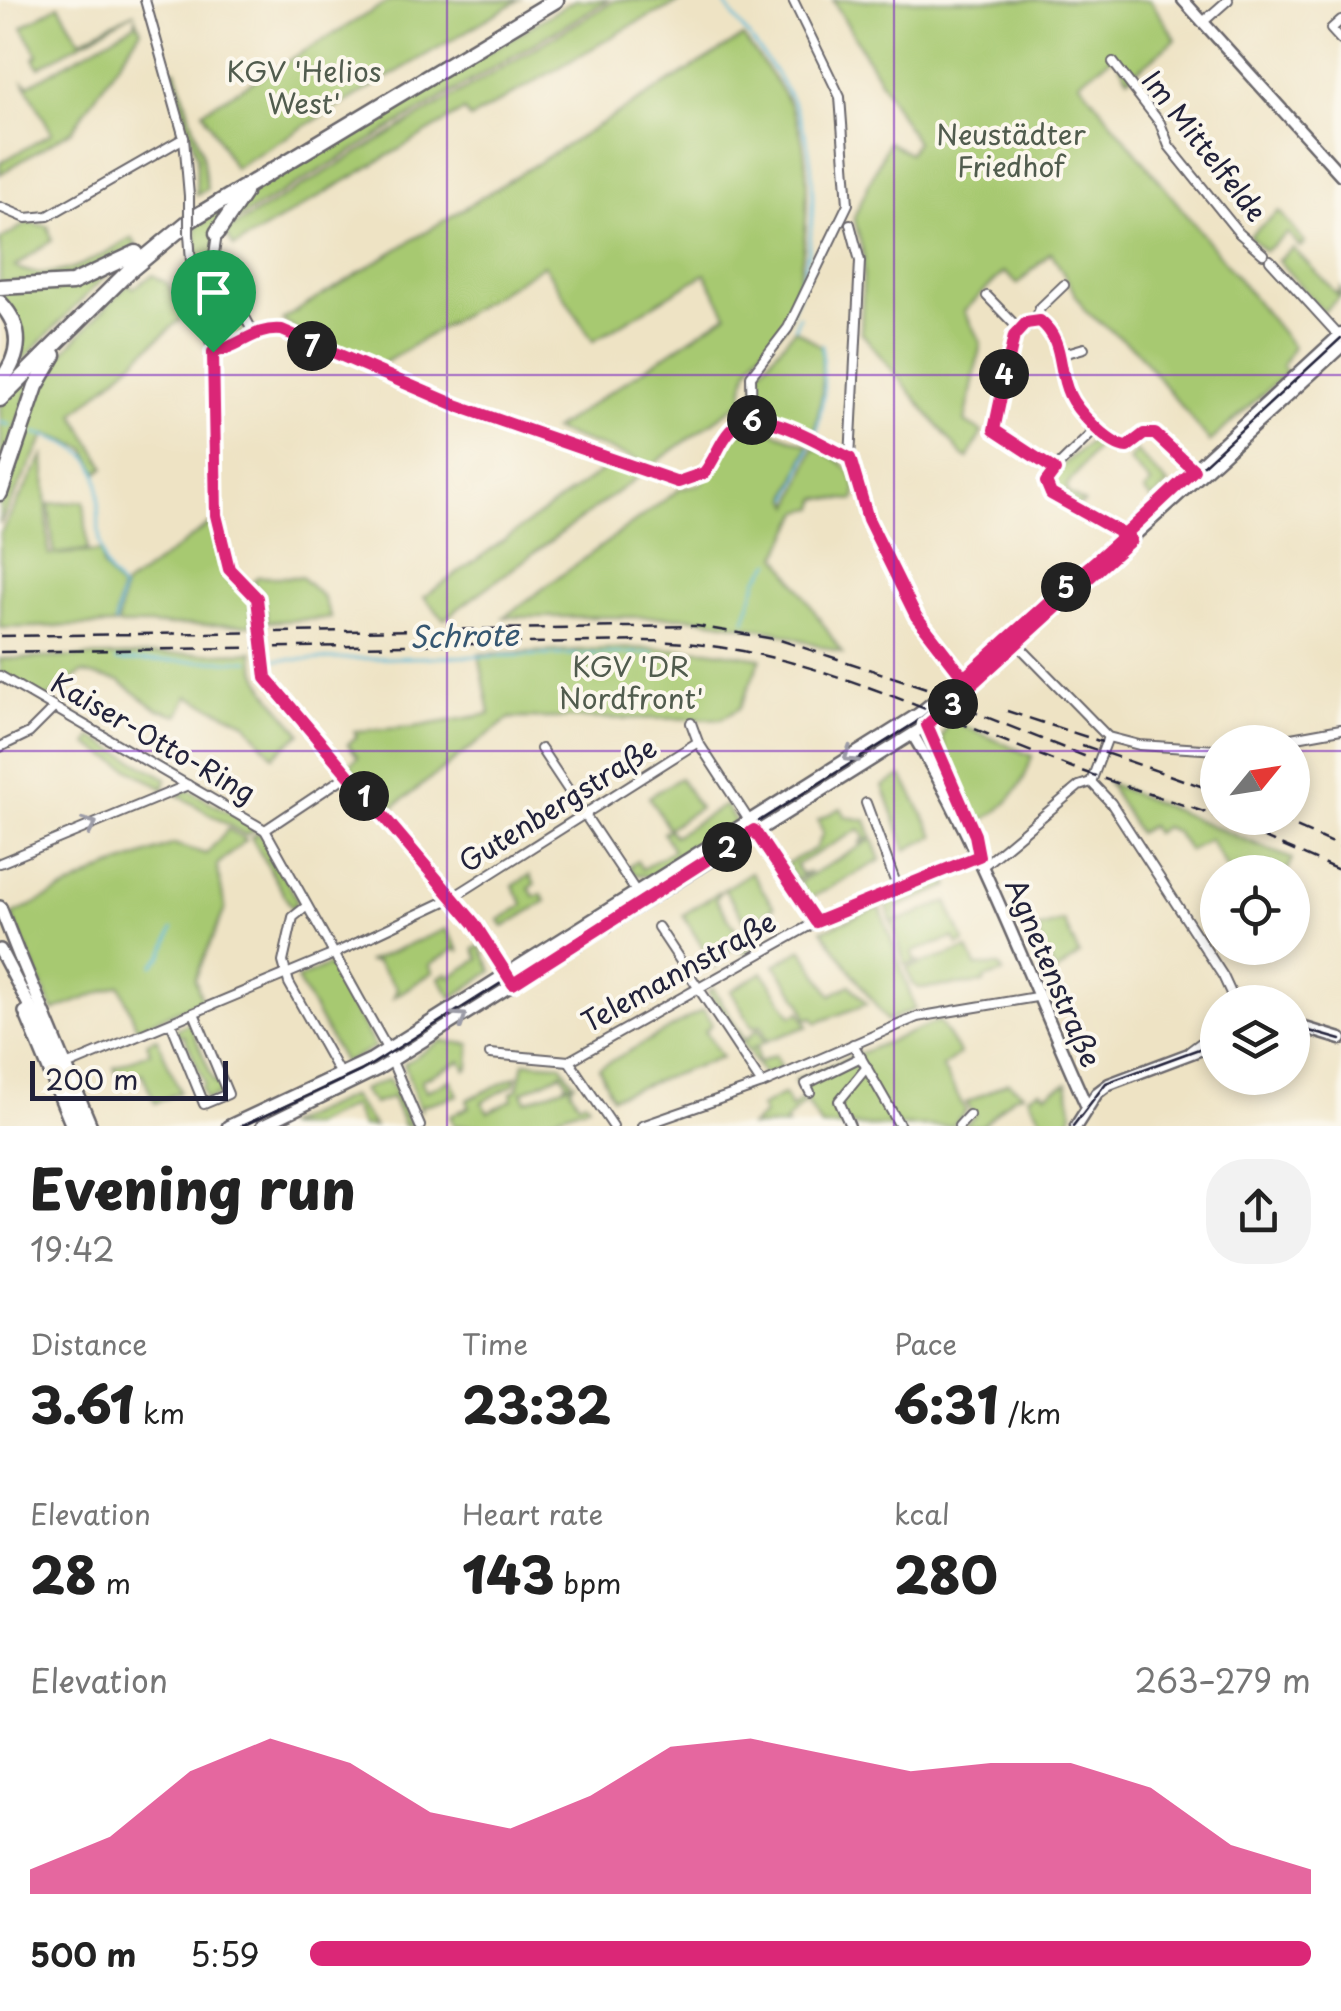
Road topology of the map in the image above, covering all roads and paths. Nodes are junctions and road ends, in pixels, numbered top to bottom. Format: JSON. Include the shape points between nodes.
{"nodes":[{"id":1,"x":144,"y":0,"type":"edge"},
{"id":2,"x":539,"y":0,"type":"edge"},
{"id":3,"x":556,"y":0,"type":"edge"},
{"id":4,"x":793,"y":0,"type":"edge"},
{"id":5,"x":1183,"y":0,"type":"edge"},
{"id":6,"x":1228,"y":0,"type":"edge"},
{"id":7,"x":1341,"y":20,"type":"edge"},
{"id":8,"x":1203,"y":22,"type":"junction"},
{"id":9,"x":1341,"y":40,"type":"edge"},
{"id":10,"x":1113,"y":62,"type":"dead end"},
{"id":11,"x":184,"y":138,"type":"junction"},
{"id":12,"x":289,"y":158,"type":"junction"},
{"id":13,"x":1341,"y":175,"type":"edge"},
{"id":14,"x":0,"y":207,"type":"edge"},
{"id":15,"x":850,"y":224,"type":"dead end"},
{"id":16,"x":217,"y":233,"type":"joint"},
{"id":17,"x":136,"y":253,"type":"junction"},
{"id":18,"x":1064,"y":284,"type":"dead end"},
{"id":19,"x":0,"y":286,"type":"edge"},
{"id":20,"x":987,"y":296,"type":"dead end"},
{"id":21,"x":0,"y":303,"type":"edge"},
{"id":22,"x":1036,"y":320,"type":"junction"},
{"id":23,"x":76,"y":324,"type":"junction"},
{"id":24,"x":1019,"y":329,"type":"junction"},
{"id":25,"x":253,"y":332,"type":"junction"},
{"id":26,"x":1340,"y":339,"type":"edge"},
{"id":27,"x":1084,"y":348,"type":"dead end"},
{"id":28,"x":213,"y":352,"type":"junction"},
{"id":29,"x":1060,"y":356,"type":"junction"},
{"id":30,"x":0,"y":385,"type":"edge"},
{"id":31,"x":0,"y":400,"type":"edge"},
{"id":32,"x":752,"y":420,"type":"junction"},
{"id":33,"x":1098,"y":427,"type":"junction"},
{"id":34,"x":850,"y":458,"type":"junction"},
{"id":35,"x":1055,"y":470,"type":"junction"},
{"id":36,"x":1194,"y":470,"type":"junction"},
{"id":37,"x":0,"y":493,"type":"edge"},
{"id":38,"x":1127,"y":537,"type":"junction"},
{"id":39,"x":1018,"y":645,"type":"junction"},
{"id":40,"x":0,"y":676,"type":"edge"},
{"id":41,"x":964,"y":678,"type":"junction"},
{"id":42,"x":54,"y":708,"type":"junction"},
{"id":43,"x":691,"y":723,"type":"dead end"},
{"id":44,"x":915,"y":724,"type":"junction"},
{"id":45,"x":1341,"y":729,"type":"edge"},
{"id":46,"x":1310,"y":735,"type":"edge"},
{"id":47,"x":1108,"y":737,"type":"junction"},
{"id":48,"x":698,"y":742,"type":"junction"},
{"id":49,"x":0,"y":746,"type":"edge"},
{"id":50,"x":542,"y":749,"type":"dead end"},
{"id":51,"x":1200,"y":749,"type":"edge"},
{"id":52,"x":346,"y":776,"type":"junction"},
{"id":53,"x":1091,"y":782,"type":"junction"},
{"id":54,"x":188,"y":784,"type":"junction"},
{"id":55,"x":866,"y":803,"type":"dead end"},
{"id":56,"x":584,"y":814,"type":"junction"},
{"id":57,"x":752,"y":826,"type":"junction"},
{"id":58,"x":265,"y":830,"type":"junction"},
{"id":59,"x":981,"y":861,"type":"junction"},
{"id":60,"x":0,"y":863,"type":"edge"},
{"id":61,"x":898,"y":889,"type":"junction"},
{"id":62,"x":637,"y":893,"type":"junction"},
{"id":63,"x":452,"y":898,"type":"junction"},
{"id":64,"x":307,"y":906,"type":"junction"},
{"id":65,"x":0,"y":907,"type":"edge"},
{"id":66,"x":816,"y":922,"type":"junction"},
{"id":67,"x":658,"y":927,"type":"dead end"},
{"id":68,"x":333,"y":954,"type":"junction"},
{"id":69,"x":20,"y":955,"type":"junction"},
{"id":70,"x":2,"y":957,"type":"edge"},
{"id":71,"x":285,"y":975,"type":"junction"},
{"id":72,"x":510,"y":979,"type":"junction"},
{"id":73,"x":1225,"y":985,"type":"edge"},
{"id":74,"x":698,"y":987,"type":"junction"},
{"id":75,"x":1036,"y":997,"type":"junction"},
{"id":76,"x":194,"y":1014,"type":"junction"},
{"id":77,"x":171,"y":1023,"type":"junction"},
{"id":78,"x":40,"y":1026,"type":"junction"},
{"id":79,"x":1310,"y":1029,"type":"edge"},
{"id":80,"x":1341,"y":1038,"type":"edge"},
{"id":81,"x":853,"y":1044,"type":"junction"},
{"id":82,"x":1200,"y":1044,"type":"edge"},
{"id":83,"x":1200,"y":1049,"type":"edge"},
{"id":84,"x":1189,"y":1052,"type":"junction"},
{"id":85,"x":490,"y":1054,"type":"dead end"},
{"id":86,"x":390,"y":1056,"type":"junction"},
{"id":87,"x":861,"y":1057,"type":"junction"},
{"id":88,"x":568,"y":1060,"type":"junction"},
{"id":89,"x":66,"y":1066,"type":"junction"},
{"id":90,"x":866,"y":1067,"type":"junction"},
{"id":91,"x":340,"y":1076,"type":"junction"},
{"id":92,"x":762,"y":1084,"type":"junction"},
{"id":93,"x":810,"y":1092,"type":"dead end"},
{"id":94,"x":1087,"y":1107,"type":"junction"},
{"id":95,"x":841,"y":1110,"type":"junction"},
{"id":96,"x":969,"y":1115,"type":"dead end"},
{"id":97,"x":830,"y":1117,"type":"dead end"},
{"id":98,"x":81,"y":1125,"type":"edge"},
{"id":99,"x":228,"y":1126,"type":"edge"},
{"id":100,"x":262,"y":1126,"type":"edge"},
{"id":101,"x":420,"y":1126,"type":"edge"},
{"id":102,"x":612,"y":1126,"type":"edge"},
{"id":103,"x":642,"y":1126,"type":"edge"},
{"id":104,"x":850,"y":1126,"type":"edge"},
{"id":105,"x":900,"y":1126,"type":"edge"},
{"id":106,"x":958,"y":1126,"type":"edge"},
{"id":107,"x":1076,"y":1126,"type":"edge"}],
"edges":[{"from":1,"to":11,"type":"street"},
{"from":2,"to":17,"type":"highway","via":[[236,181]]},
{"from":3,"to":12,"type":"highway"},
{"from":4,"to":32,"type":"street","via":[[840,97],[848,204],[788,328],[752,376]]},
{"from":5,"to":8,"type":"main road"},
{"from":6,"to":8,"type":"street"},
{"from":7,"to":9,"type":"street","via":[[1331,29]]},
{"from":8,"to":13,"type":"main road"},
{"from":10,"to":26,"type":"street","name":"Im Mittelfelde","via":[[1238,233]]},
{"from":11,"to":14,"type":"street","via":[[48,216],[26,218]]},
{"from":11,"to":28,"type":"street","bridge":true,"via":[[192,275]]},
{"from":12,"to":16,"type":"highway","via":[[238,198]]},
{"from":12,"to":23,"type":"highway","via":[[180,228]]},
{"from":15,"to":34,"type":"street","via":[[860,261]]},
{"from":16,"to":25,"type":"street","via":[[220,303]]},
{"from":17,"to":19,"type":"highway","via":[[72,282]]},
{"from":17,"to":30,"type":"highway"},
{"from":18,"to":22,"type":"street"},
{"from":20,"to":24,"type":"street"},
{"from":21,"to":30,"type":"highway","via":[[18,338]]},
{"from":22,"to":24,"type":"street"},
{"from":22,"to":29,"type":"street","via":[[1052,332]]},
{"from":23,"to":31,"type":"highway"},
{"from":23,"to":37,"type":"highway","via":[[36,386]]},
{"from":24,"to":35,"type":"street","via":[[993,428]]},
{"from":25,"to":28,"type":"street","via":[[235,347]]},
{"from":25,"to":32,"type":"street","via":[[286,331],[458,406],[678,482],[704,473],[729,432]]},
{"from":26,"to":36,"type":"main road"},
{"from":26,"to":38,"type":"main road"},
{"from":27,"to":29,"type":"street"},
{"from":28,"to":52,"type":"street","via":[[213,477],[225,558],[257,598],[266,678]]},
{"from":29,"to":33,"type":"street","via":[[1070,396]]},
{"from":32,"to":34,"type":"street"},
{"from":33,"to":35,"type":"street"},
{"from":33,"to":36,"type":"street","via":[[1122,448],[1155,434]]},
{"from":34,"to":41,"type":"street","via":[[868,519],[916,616]]},
{"from":35,"to":38,"type":"street","via":[[1046,482],[1051,494]]},
{"from":36,"to":38,"type":"main road"},
{"from":38,"to":39,"type":"main road"},
{"from":38,"to":41,"type":"main road"},
{"from":39,"to":44,"type":"main road"},
{"from":39,"to":47,"type":"street"},
{"from":40,"to":42,"type":"street","name":"Kaiser-Otto-Ring"},
{"from":41,"to":44,"type":"main road"},
{"from":42,"to":49,"type":"street","via":[[29,733]]},
{"from":42,"to":54,"type":"street","name":"Kaiser-Otto-Ring"},
{"from":43,"to":48,"type":"street"},
{"from":44,"to":57,"type":"main road"},
{"from":44,"to":59,"type":"main road","name":"Agnetenstraße"},
{"from":44,"to":59,"type":"main road","name":"Agnetenstraße","via":[[975,835]]},
{"from":45,"to":46,"type":"street"},
{"from":47,"to":51,"type":"street"},
{"from":47,"to":53,"type":"street"},
{"from":48,"to":56,"type":"street","name":"Gutenbergstraße"},
{"from":48,"to":57,"type":"street"},
{"from":50,"to":56,"type":"street"},
{"from":52,"to":58,"type":"street"},
{"from":52,"to":63,"type":"street"},
{"from":53,"to":59,"type":"street","name":"Telemannstraße"},
{"from":53,"to":73,"type":"street"},
{"from":54,"to":58,"type":"street","name":"Kaiser-Otto-Ring"},
{"from":60,"to":54,"type":"street","one_way":true},
{"from":55,"to":61,"type":"street"},
{"from":56,"to":62,"type":"street"},
{"from":56,"to":63,"type":"street","name":"Gutenbergstraße"},
{"from":57,"to":62,"type":"main road"},
{"from":57,"to":66,"type":"street"},
{"from":57,"to":72,"type":"main road"},
{"from":58,"to":64,"type":"street","name":"Kaiser-Otto-Ring"},
{"from":59,"to":61,"type":"street","name":"Telemannstraße"},
{"from":59,"to":75,"type":"main road","name":"Agnetenstraße"},
{"from":61,"to":66,"type":"street","name":"Telemannstraße"},
{"from":62,"to":72,"type":"main road"},
{"from":63,"to":68,"type":"street","name":"Gutenbergstraße"},
{"from":63,"to":72,"type":"street"},
{"from":64,"to":68,"type":"street","name":"Kaiser-Otto-Ring"},
{"from":64,"to":71,"type":"street","via":[[294,917]]},
{"from":65,"to":69,"type":"main road"},
{"from":66,"to":74,"type":"street","name":"Telemannstraße"},
{"from":67,"to":74,"type":"street"},
{"from":68,"to":71,"type":"street","name":"Gutenbergstraße"},
{"from":68,"to":86,"type":"street","name":"Kaiser-Otto-Ring"},
{"from":69,"to":78,"type":"main road"},
{"from":69,"to":89,"type":"main road"},
{"from":70,"to":78,"type":"main road"},
{"from":70,"to":98,"type":"main road"},
{"from":71,"to":76,"type":"street","name":"Gutenbergstraße"},
{"from":71,"to":91,"type":"street"},
{"from":72,"to":86,"type":"main road"},
{"from":74,"to":88,"type":"street","name":"Telemannstraße"},
{"from":74,"to":92,"type":"street"},
{"from":75,"to":81,"type":"street","via":[[931,1012]]},
{"from":75,"to":94,"type":"main road","name":"Agnetenstraße"},
{"from":76,"to":77,"type":"street","name":"Gutenbergstraße"},
{"from":76,"to":77,"type":"street","via":[[228,1094],[204,1104]]},
{"from":77,"to":89,"type":"street","name":"Gutenbergstraße"},
{"from":78,"to":98,"type":"main road"},
{"from":79,"to":80,"type":"main road"},
{"from":81,"to":87,"type":"street"},
{"from":81,"to":92,"type":"street"},
{"from":82,"to":84,"type":"street"},
{"from":83,"to":84,"type":"main road"},
{"from":84,"to":94,"type":"main road","via":[[1109,1084]]},
{"from":85,"to":88,"type":"street"},
{"from":86,"to":91,"type":"main road"},
{"from":86,"to":100,"type":"main road","via":[[349,1086]]},
{"from":86,"to":101,"type":"street","name":"Kaiser-Otto-Ring"},
{"from":87,"to":90,"type":"street"},
{"from":87,"to":93,"type":"street","via":[[806,1084]]},
{"from":88,"to":102,"type":"street"},
{"from":89,"to":98,"type":"main road"},
{"from":90,"to":95,"type":"street","via":[[839,1101]]},
{"from":90,"to":105,"type":"street"},
{"from":91,"to":99,"type":"main road"},
{"from":92,"to":103,"type":"street"},
{"from":94,"to":107,"type":"main road"},
{"from":95,"to":97,"type":"street"},
{"from":95,"to":104,"type":"street"},
{"from":96,"to":106,"type":"street"}]}
